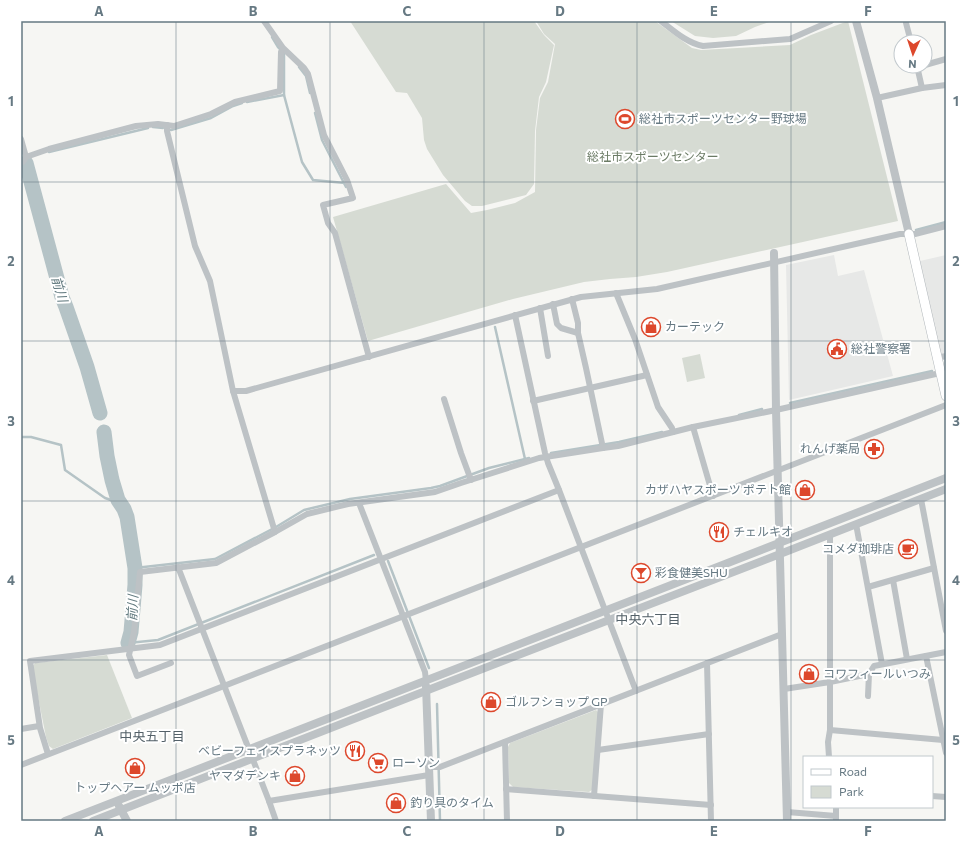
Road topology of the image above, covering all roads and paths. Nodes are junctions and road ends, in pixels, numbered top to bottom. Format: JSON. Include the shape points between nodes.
{"nodes":[{"id":1,"x":264,"y":21,"type":"edge"},
{"id":2,"x":661,"y":21,"type":"edge"},
{"id":3,"x":831,"y":21,"type":"edge"},
{"id":4,"x":856,"y":21,"type":"edge"},
{"id":5,"x":913,"y":21,"type":"edge"},
{"id":6,"x":906,"y":22,"type":"edge"},
{"id":7,"x":909,"y":34,"type":"edge"},
{"id":8,"x":281,"y":52,"type":"dead end"},
{"id":9,"x":946,"y":60,"type":"edge"},
{"id":10,"x":933,"y":63,"type":"edge"},
{"id":11,"x":921,"y":74,"type":"edge"},
{"id":12,"x":946,"y":85,"type":"edge"},
{"id":13,"x":922,"y":88,"type":"junction"},
{"id":14,"x":877,"y":98,"type":"junction"},
{"id":15,"x":167,"y":125,"type":"junction"},
{"id":16,"x":21,"y":139,"type":"edge"},
{"id":17,"x":26,"y":157,"type":"junction"},
{"id":18,"x":21,"y":162,"type":"edge"},
{"id":19,"x":946,"y":226,"type":"edge"},
{"id":20,"x":909,"y":234,"type":"junction"},
{"id":21,"x":774,"y":254,"type":"dead end"},
{"id":22,"x":774,"y":262,"type":"junction"},
{"id":23,"x":616,"y":293,"type":"junction"},
{"id":24,"x":572,"y":299,"type":"junction"},
{"id":25,"x":553,"y":304,"type":"junction"},
{"id":26,"x":540,"y":308,"type":"junction"},
{"id":27,"x":515,"y":315,"type":"junction"},
{"id":28,"x":578,"y":333,"type":"junction"},
{"id":29,"x":548,"y":356,"type":"dead end"},
{"id":30,"x":369,"y":357,"type":"junction"},
{"id":31,"x":941,"y":357,"type":"edge"},
{"id":32,"x":940,"y":373,"type":"junction"},
{"id":33,"x":647,"y":375,"type":"junction"},
{"id":34,"x":590,"y":388,"type":"junction"},
{"id":35,"x":233,"y":391,"type":"junction"},
{"id":36,"x":946,"y":396,"type":"edge"},
{"id":37,"x":444,"y":399,"type":"dead end"},
{"id":38,"x":533,"y":401,"type":"junction"},
{"id":39,"x":946,"y":405,"type":"edge"},
{"id":40,"x":776,"y":410,"type":"junction"},
{"id":41,"x":692,"y":427,"type":"junction"},
{"id":42,"x":672,"y":430,"type":"junction"},
{"id":43,"x":602,"y":446,"type":"junction"},
{"id":44,"x":545,"y":455,"type":"junction"},
{"id":45,"x":778,"y":471,"type":"junction"},
{"id":46,"x":469,"y":477,"type":"junction"},
{"id":47,"x":946,"y":478,"type":"edge"},
{"id":48,"x":946,"y":489,"type":"edge"},
{"id":49,"x":559,"y":490,"type":"junction"},
{"id":50,"x":713,"y":496,"type":"junction"},
{"id":51,"x":921,"y":499,"type":"junction"},
{"id":52,"x":359,"y":503,"type":"junction"},
{"id":53,"x":856,"y":524,"type":"junction"},
{"id":54,"x":274,"y":530,"type":"junction"},
{"id":55,"x":830,"y":535,"type":"junction"},
{"id":56,"x":780,"y":542,"type":"junction"},
{"id":57,"x":581,"y":546,"type":"junction"},
{"id":58,"x":780,"y":554,"type":"junction"},
{"id":59,"x":381,"y":559,"type":"junction"},
{"id":60,"x":178,"y":568,"type":"junction"},
{"id":61,"x":934,"y":568,"type":"junction"},
{"id":62,"x":893,"y":580,"type":"junction"},
{"id":63,"x":868,"y":587,"type":"junction"},
{"id":64,"x":605,"y":611,"type":"junction"},
{"id":65,"x":406,"y":615,"type":"junction"},
{"id":66,"x":609,"y":620,"type":"junction"},
{"id":67,"x":201,"y":625,"type":"junction"},
{"id":68,"x":946,"y":631,"type":"edge"},
{"id":69,"x":782,"y":634,"type":"junction"},
{"id":70,"x":131,"y":645,"type":"junction"},
{"id":71,"x":946,"y":652,"type":"edge"},
{"id":72,"x":926,"y":656,"type":"junction"},
{"id":73,"x":908,"y":659,"type":"junction"},
{"id":74,"x":707,"y":663,"type":"junction"},
{"id":75,"x":171,"y":664,"type":"dead end"},
{"id":76,"x":882,"y":664,"type":"junction"},
{"id":77,"x":869,"y":674,"type":"junction"},
{"id":78,"x":426,"y":681,"type":"junction"},
{"id":79,"x":830,"y":682,"type":"junction"},
{"id":80,"x":224,"y":686,"type":"junction"},
{"id":81,"x":784,"y":689,"type":"junction"},
{"id":82,"x":426,"y":691,"type":"junction"},
{"id":83,"x":636,"y":691,"type":"junction"},
{"id":84,"x":868,"y":696,"type":"dead end"},
{"id":85,"x":602,"y":704,"type":"junction"},
{"id":86,"x":39,"y":726,"type":"junction"},
{"id":87,"x":21,"y":729,"type":"edge"},
{"id":88,"x":830,"y":730,"type":"junction"},
{"id":89,"x":709,"y":734,"type":"junction"},
{"id":90,"x":943,"y":740,"type":"junction"},
{"id":91,"x":505,"y":742,"type":"junction"},
{"id":92,"x":249,"y":749,"type":"junction"},
{"id":93,"x":598,"y":750,"type":"junction"},
{"id":94,"x":946,"y":753,"type":"edge"},
{"id":95,"x":48,"y":754,"type":"junction"},
{"id":96,"x":829,"y":756,"type":"edge"},
{"id":97,"x":252,"y":759,"type":"junction"},
{"id":98,"x":21,"y":765,"type":"edge"},
{"id":99,"x":434,"y":769,"type":"junction"},
{"id":100,"x":506,"y":789,"type":"junction"},
{"id":101,"x":594,"y":796,"type":"junction"},
{"id":102,"x":933,"y":796,"type":"edge"},
{"id":103,"x":946,"y":797,"type":"edge"},
{"id":104,"x":117,"y":801,"type":"junction"},
{"id":105,"x":269,"y":801,"type":"junction"},
{"id":106,"x":711,"y":805,"type":"junction"},
{"id":107,"x":122,"y":810,"type":"junction"},
{"id":108,"x":787,"y":817,"type":"edge"},
{"id":109,"x":836,"y":818,"type":"edge"},
{"id":110,"x":65,"y":821,"type":"edge"},
{"id":111,"x":93,"y":821,"type":"edge"},
{"id":112,"x":127,"y":821,"type":"edge"},
{"id":113,"x":276,"y":821,"type":"edge"},
{"id":114,"x":431,"y":821,"type":"edge"},
{"id":115,"x":507,"y":821,"type":"edge"},
{"id":116,"x":711,"y":821,"type":"edge"}],
"edges":[{"from":1,"to":30,"type":"street","via":[[283,48],[308,74],[324,135],[347,180],[353,198],[324,206],[328,223],[335,232]]},
{"from":2,"to":3,"type":"street","via":[[682,37],[703,46],[790,39]]},
{"from":4,"to":14,"type":"street"},
{"from":5,"to":6,"type":"street"},
{"from":6,"to":7,"type":"street"},
{"from":8,"to":15,"type":"street","via":[[280,91],[235,102],[186,123]]},
{"from":9,"to":10,"type":"street"},
{"from":11,"to":13,"type":"street"},
{"from":12,"to":13,"type":"street"},
{"from":13,"to":14,"type":"street"},
{"from":14,"to":20,"type":"street"},
{"from":15,"to":17,"type":"street","via":[[136,126]]},
{"from":15,"to":35,"type":"street","via":[[195,246],[210,281]]},
{"from":16,"to":17,"type":"street"},
{"from":17,"to":18,"type":"street"},
{"from":19,"to":20,"type":"street"},
{"from":20,"to":22,"type":"street"},
{"from":20,"to":31,"type":"main road"},
{"from":21,"to":22,"type":"street"},
{"from":22,"to":23,"type":"street","via":[[656,289]]},
{"from":22,"to":40,"type":"street"},
{"from":23,"to":24,"type":"street"},
{"from":23,"to":33,"type":"street"},
{"from":24,"to":25,"type":"street"},
{"from":24,"to":28,"type":"street"},
{"from":25,"to":26,"type":"street"},
{"from":25,"to":28,"type":"street","via":[[557,324],[561,328]]},
{"from":26,"to":27,"type":"street"},
{"from":26,"to":29,"type":"street"},
{"from":27,"to":30,"type":"street"},
{"from":27,"to":38,"type":"street"},
{"from":28,"to":34,"type":"street"},
{"from":30,"to":35,"type":"street","via":[[246,391]]},
{"from":31,"to":32,"type":"main road"},
{"from":32,"to":36,"type":"main road"},
{"from":32,"to":40,"type":"street"},
{"from":33,"to":34,"type":"street"},
{"from":33,"to":42,"type":"street","via":[[658,407]]},
{"from":34,"to":38,"type":"street"},
{"from":34,"to":43,"type":"street"},
{"from":35,"to":54,"type":"street"},
{"from":37,"to":46,"type":"street"},
{"from":38,"to":44,"type":"street"},
{"from":39,"to":45,"type":"street"},
{"from":40,"to":41,"type":"street"},
{"from":40,"to":45,"type":"street"},
{"from":41,"to":42,"type":"street"},
{"from":41,"to":50,"type":"street"},
{"from":42,"to":43,"type":"street","via":[[618,446]]},
{"from":43,"to":44,"type":"street"},
{"from":44,"to":46,"type":"street"},
{"from":44,"to":49,"type":"street"},
{"from":45,"to":50,"type":"street"},
{"from":45,"to":56,"type":"street"},
{"from":46,"to":52,"type":"street","via":[[435,492]]},
{"from":47,"to":56,"type":"street"},
{"from":48,"to":51,"type":"street"},
{"from":49,"to":57,"type":"street"},
{"from":49,"to":59,"type":"street"},
{"from":50,"to":57,"type":"street"},
{"from":51,"to":53,"type":"street"},
{"from":51,"to":61,"type":"street"},
{"from":52,"to":54,"type":"street","via":[[307,514]]},
{"from":52,"to":59,"type":"street"},
{"from":53,"to":55,"type":"street"},
{"from":53,"to":63,"type":"street"},
{"from":54,"to":60,"type":"street","via":[[216,563]]},
{"from":55,"to":58,"type":"street"},
{"from":55,"to":79,"type":"street"},
{"from":56,"to":58,"type":"street"},
{"from":56,"to":64,"type":"street"},
{"from":57,"to":64,"type":"street"},
{"from":57,"to":65,"type":"street"},
{"from":58,"to":66,"type":"street"},
{"from":58,"to":69,"type":"street"},
{"from":59,"to":65,"type":"street"},
{"from":59,"to":67,"type":"street"},
{"from":60,"to":67,"type":"street"},
{"from":60,"to":70,"type":"street","via":[[140,572]]},
{"from":61,"to":62,"type":"street"},
{"from":61,"to":68,"type":"street"},
{"from":62,"to":63,"type":"street"},
{"from":62,"to":73,"type":"street"},
{"from":63,"to":76,"type":"street"},
{"from":64,"to":66,"type":"street"},
{"from":64,"to":78,"type":"street"},
{"from":65,"to":78,"type":"street"},
{"from":65,"to":80,"type":"street"},
{"from":66,"to":82,"type":"street"},
{"from":66,"to":83,"type":"street"},
{"from":67,"to":70,"type":"street","via":[[160,645]]},
{"from":67,"to":80,"type":"street"},
{"from":69,"to":74,"type":"street"},
{"from":69,"to":81,"type":"street"},
{"from":70,"to":75,"type":"street","via":[[129,655],[137,676]]},
{"from":70,"to":86,"type":"street","via":[[30,661]]},
{"from":71,"to":72,"type":"street"},
{"from":72,"to":73,"type":"street"},
{"from":72,"to":90,"type":"street"},
{"from":73,"to":76,"type":"street"},
{"from":74,"to":83,"type":"street"},
{"from":74,"to":89,"type":"street"},
{"from":76,"to":77,"type":"street","via":[[874,666]]},
{"from":77,"to":79,"type":"street"},
{"from":77,"to":84,"type":"street"},
{"from":78,"to":82,"type":"street"},
{"from":78,"to":92,"type":"street"},
{"from":79,"to":81,"type":"street"},
{"from":79,"to":88,"type":"street"},
{"from":80,"to":92,"type":"street"},
{"from":80,"to":95,"type":"street"},
{"from":81,"to":108,"type":"street"},
{"from":82,"to":97,"type":"street"},
{"from":82,"to":99,"type":"street"},
{"from":83,"to":85,"type":"street"},
{"from":85,"to":91,"type":"street"},
{"from":85,"to":93,"type":"street"},
{"from":86,"to":87,"type":"street"},
{"from":86,"to":95,"type":"street"},
{"from":88,"to":90,"type":"street"},
{"from":88,"to":96,"type":"street"},
{"from":89,"to":93,"type":"street"},
{"from":89,"to":106,"type":"street"},
{"from":90,"to":94,"type":"street"},
{"from":91,"to":99,"type":"street"},
{"from":91,"to":100,"type":"street"},
{"from":92,"to":97,"type":"street"},
{"from":92,"to":104,"type":"street"},
{"from":93,"to":101,"type":"street"},
{"from":95,"to":98,"type":"street"},
{"from":97,"to":105,"type":"street"},
{"from":97,"to":107,"type":"street"},
{"from":99,"to":105,"type":"street"},
{"from":99,"to":114,"type":"street"},
{"from":100,"to":101,"type":"street"},
{"from":100,"to":115,"type":"street"},
{"from":101,"to":106,"type":"street"},
{"from":102,"to":103,"type":"street"},
{"from":104,"to":107,"type":"street"},
{"from":104,"to":110,"type":"street"},
{"from":105,"to":113,"type":"street"},
{"from":106,"to":116,"type":"street"},
{"from":107,"to":111,"type":"street"},
{"from":107,"to":112,"type":"street"},
{"from":108,"to":109,"type":"street"}]}
